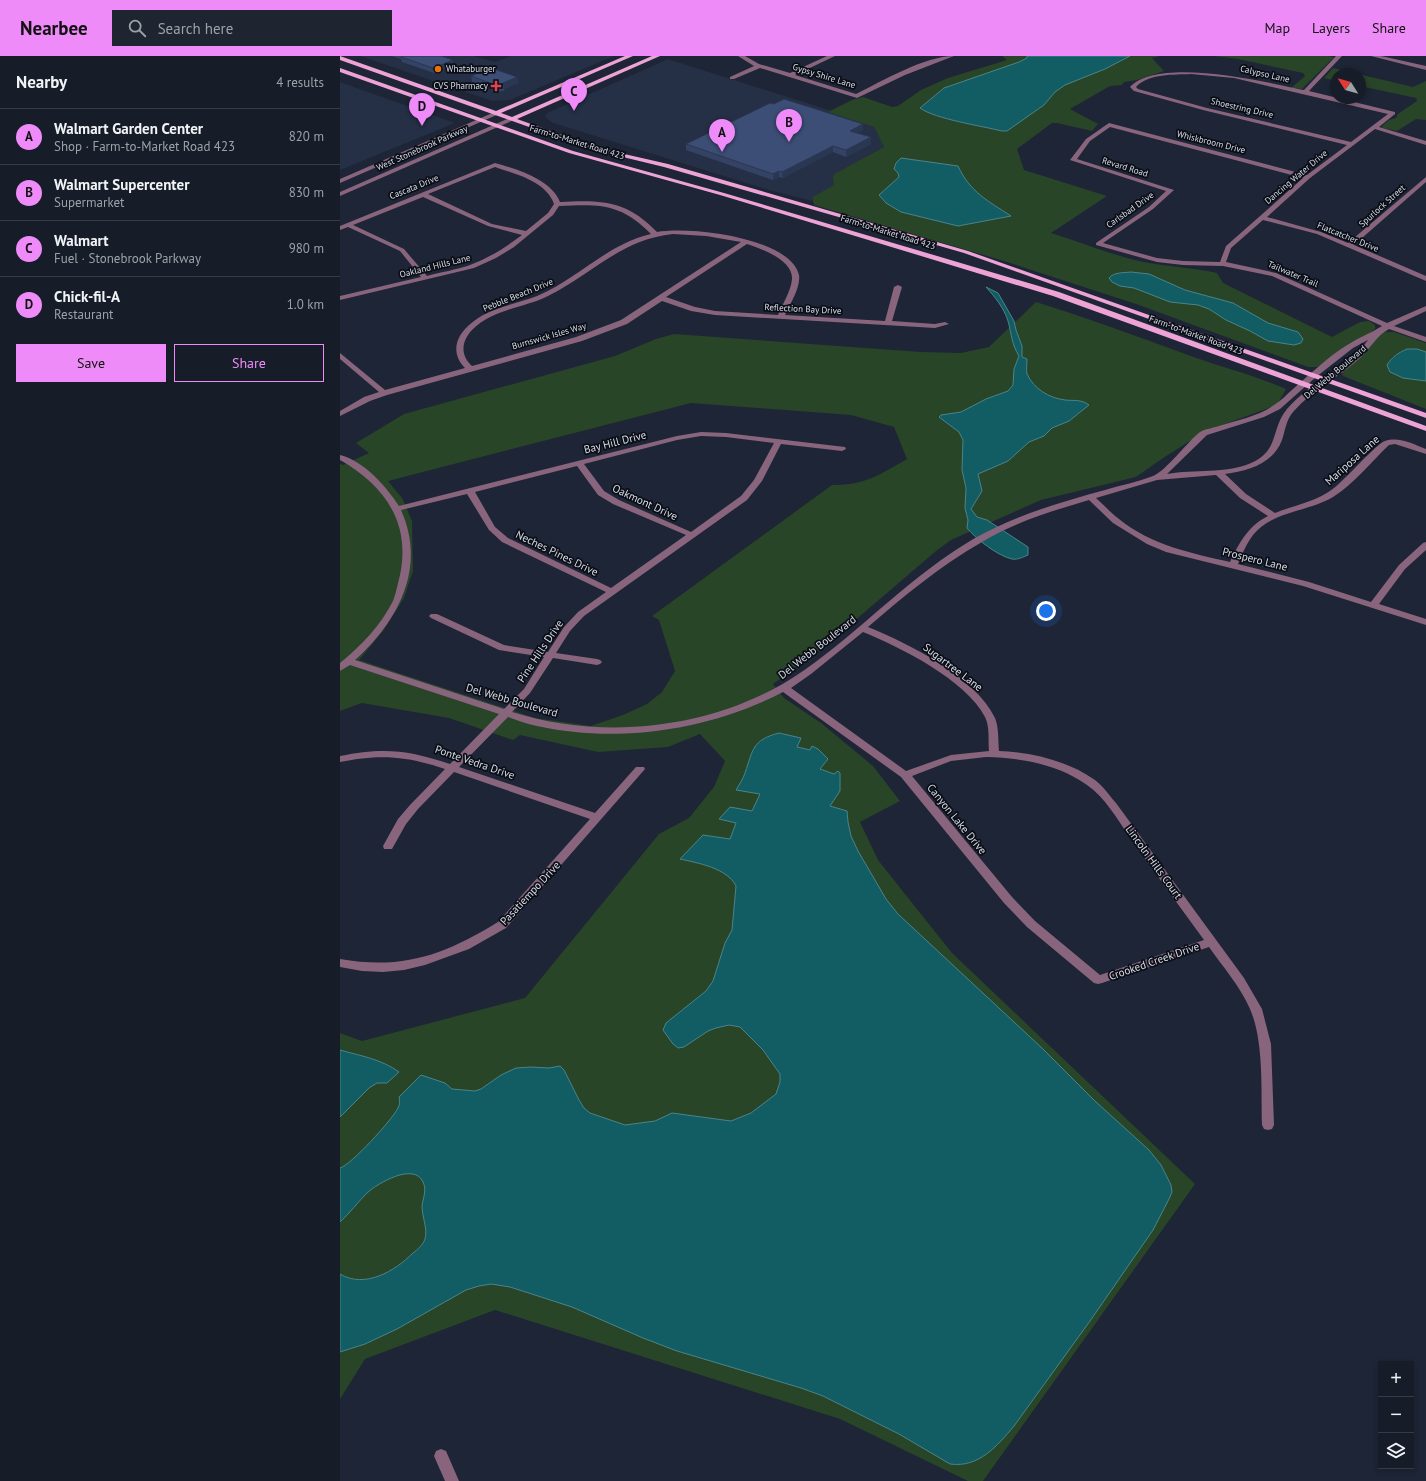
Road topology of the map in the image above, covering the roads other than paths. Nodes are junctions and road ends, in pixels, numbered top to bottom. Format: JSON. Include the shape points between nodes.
{"nodes":[{"id":1,"x":630,"y":56,"type":"edge"},
{"id":2,"x":657,"y":56,"type":"edge"},
{"id":3,"x":741,"y":56,"type":"edge"},
{"id":4,"x":832,"y":56,"type":"edge"},
{"id":5,"x":951,"y":56,"type":"edge"},
{"id":6,"x":1339,"y":56,"type":"edge"},
{"id":7,"x":1374,"y":56,"type":"edge"},
{"id":8,"x":340,"y":58,"type":"edge"},
{"id":9,"x":645,"y":61,"type":"junction"},
{"id":10,"x":759,"y":66,"type":"junction"},
{"id":11,"x":1426,"y":68,"type":"edge"},
{"id":12,"x":340,"y":70,"type":"edge"},
{"id":13,"x":791,"y":75,"type":"junction"},
{"id":14,"x":732,"y":78,"type":"dead end"},
{"id":15,"x":1134,"y":85,"type":"joint"},
{"id":16,"x":1305,"y":92,"type":"junction"},
{"id":17,"x":496,"y":113,"type":"junction"},
{"id":18,"x":1393,"y":114,"type":"joint"},
{"id":19,"x":512,"y":119,"type":"junction"},
{"id":20,"x":481,"y":120,"type":"junction"},
{"id":21,"x":495,"y":125,"type":"junction"},
{"id":22,"x":1109,"y":125,"type":"joint"},
{"id":23,"x":1374,"y":127,"type":"junction"},
{"id":24,"x":1426,"y":143,"type":"edge"},
{"id":25,"x":1351,"y":144,"type":"junction"},
{"id":26,"x":666,"y":166,"type":"junction"},
{"id":27,"x":652,"y":174,"type":"junction"},
{"id":28,"x":1308,"y":177,"type":"junction"},
{"id":29,"x":1426,"y":179,"type":"edge"},
{"id":30,"x":340,"y":182,"type":"edge"},
{"id":31,"x":1171,"y":190,"type":"joint"},
{"id":32,"x":340,"y":194,"type":"edge"},
{"id":33,"x":422,"y":194,"type":"junction"},
{"id":34,"x":557,"y":204,"type":"junction"},
{"id":35,"x":801,"y":204,"type":"junction"},
{"id":36,"x":786,"y":213,"type":"junction"},
{"id":37,"x":1262,"y":218,"type":"junction"},
{"id":38,"x":348,"y":225,"type":"junction"},
{"id":39,"x":340,"y":228,"type":"edge"},
{"id":40,"x":528,"y":234,"type":"junction"},
{"id":41,"x":656,"y":235,"type":"junction"},
{"id":42,"x":746,"y":242,"type":"junction"},
{"id":43,"x":1098,"y":244,"type":"joint"},
{"id":44,"x":1349,"y":246,"type":"junction"},
{"id":45,"x":1223,"y":264,"type":"junction"},
{"id":46,"x":1425,"y":278,"type":"edge"},
{"id":47,"x":426,"y":279,"type":"junction"},
{"id":48,"x":898,"y":288,"type":"dead end"},
{"id":49,"x":340,"y":298,"type":"edge"},
{"id":50,"x":661,"y":298,"type":"junction"},
{"id":51,"x":1426,"y":308,"type":"edge"},
{"id":52,"x":781,"y":317,"type":"junction"},
{"id":53,"x":888,"y":323,"type":"junction"},
{"id":54,"x":945,"y":324,"type":"dead end"},
{"id":55,"x":1387,"y":326,"type":"junction"},
{"id":56,"x":1376,"y":334,"type":"junction"},
{"id":57,"x":1426,"y":340,"type":"edge"},
{"id":58,"x":340,"y":355,"type":"edge"},
{"id":59,"x":469,"y":368,"type":"junction"},
{"id":60,"x":1313,"y":375,"type":"junction"},
{"id":61,"x":1325,"y":379,"type":"junction"},
{"id":62,"x":1303,"y":384,"type":"junction"},
{"id":63,"x":1314,"y":388,"type":"junction"},
{"id":64,"x":384,"y":393,"type":"junction"},
{"id":65,"x":340,"y":414,"type":"edge"},
{"id":66,"x":1426,"y":416,"type":"edge"},
{"id":67,"x":1426,"y":429,"type":"edge"},
{"id":68,"x":779,"y":441,"type":"junction"},
{"id":69,"x":842,"y":449,"type":"dead end"},
{"id":70,"x":1426,"y":452,"type":"edge"},
{"id":71,"x":340,"y":458,"type":"edge"},
{"id":72,"x":579,"y":463,"type":"junction"},
{"id":73,"x":1218,"y":472,"type":"junction"},
{"id":74,"x":1158,"y":478,"type":"junction"},
{"id":75,"x":470,"y":491,"type":"junction"},
{"id":76,"x":1091,"y":497,"type":"junction"},
{"id":77,"x":397,"y":509,"type":"junction"},
{"id":78,"x":1274,"y":516,"type":"junction"},
{"id":79,"x":692,"y":535,"type":"junction"},
{"id":80,"x":1426,"y":545,"type":"edge"},
{"id":81,"x":1233,"y":566,"type":"junction"},
{"id":82,"x":612,"y":592,"type":"junction"},
{"id":83,"x":1374,"y":604,"type":"junction"},
{"id":84,"x":434,"y":616,"type":"dead end"},
{"id":85,"x":1426,"y":622,"type":"edge"},
{"id":86,"x":861,"y":628,"type":"junction"},
{"id":87,"x":552,"y":655,"type":"junction"},
{"id":88,"x":349,"y":661,"type":"junction"},
{"id":89,"x":597,"y":662,"type":"dead end"},
{"id":90,"x":340,"y":668,"type":"edge"},
{"id":91,"x":784,"y":688,"type":"junction"},
{"id":92,"x":506,"y":713,"type":"junction"},
{"id":93,"x":994,"y":754,"type":"junction"},
{"id":94,"x":340,"y":759,"type":"edge"},
{"id":95,"x":453,"y":767,"type":"junction"},
{"id":96,"x":640,"y":769,"type":"dead end"},
{"id":97,"x":905,"y":775,"type":"junction"},
{"id":98,"x":597,"y":818,"type":"junction"},
{"id":99,"x":388,"y":846,"type":"dead end"},
{"id":100,"x":1211,"y":942,"type":"junction"},
{"id":101,"x":340,"y":962,"type":"edge"},
{"id":102,"x":1098,"y":980,"type":"joint"},
{"id":103,"x":1268,"y":1125,"type":"dead end"},
{"id":104,"x":441,"y":1456,"type":"dead end"},
{"id":105,"x":452,"y":1481,"type":"edge"}],
"edges":[{"from":1,"to":9,"type":"main road"},
{"from":1,"to":17,"type":"main road"},
{"from":2,"to":9,"type":"main road"},
{"from":3,"to":10,"type":"street","name":"Gypsy Shire Lane"},
{"from":4,"to":13,"type":"street"},
{"from":5,"to":13,"type":"street","name":"Gypsy Shire Lane","via":[[932,61],[857,96]]},
{"from":6,"to":16,"type":"street"},
{"from":7,"to":11,"type":"street"},
{"from":8,"to":17,"type":"main road","name":"Farm-to-Market Road 423"},
{"from":9,"to":19,"type":"main road"},
{"from":10,"to":13,"type":"street","name":"Gypsy Shire Lane"},
{"from":10,"to":14,"type":"street"},
{"from":12,"to":20,"type":"main road","name":"Farm-to-Market Road 423"},
{"from":15,"to":16,"type":"street","name":"Calypso Lane","via":[[1149,77],[1176,72],[1196,72],[1226,75]]},
{"from":15,"to":25,"type":"street","name":"Shoestring Drive","via":[[1136,90],[1205,109]]},
{"from":16,"to":18,"type":"street","name":"Calypso Lane"},
{"from":17,"to":19,"type":"main road","name":"Farm-to-Market Road 423"},
{"from":17,"to":20,"type":"street","name":"West Stonebrook Parkway"},
{"from":18,"to":23,"type":"street","name":"Dancing Water Drive"},
{"from":19,"to":21,"type":"street","name":"West Stonebrook Parkway"},
{"from":19,"to":26,"type":"main road","name":"Farm-to-Market Road 423","via":[[596,148]]},
{"from":20,"to":21,"type":"main road","name":"Farm-to-Market Road 423"},
{"from":20,"to":30,"type":"street","name":"West Stonebrook Parkway"},
{"from":21,"to":27,"type":"main road","name":"Farm-to-Market Road 423","via":[[570,152]]},
{"from":21,"to":32,"type":"street","name":"West Stonebrook Parkway"},
{"from":22,"to":28,"type":"street","name":"Whiskbroom Drive"},
{"from":22,"to":31,"type":"street","name":"Revard Road","via":[[1088,140],[1073,160]]},
{"from":23,"to":24,"type":"street"},
{"from":23,"to":25,"type":"street","name":"Dancing Water Drive"},
{"from":25,"to":28,"type":"street","name":"Dancing Water Drive"},
{"from":26,"to":27,"type":"main road"},
{"from":26,"to":35,"type":"main road","name":"Farm-to-Market Road 423"},
{"from":27,"to":36,"type":"main road","name":"Farm-to-Market Road 423"},
{"from":28,"to":37,"type":"street","name":"Dancing Water Drive"},
{"from":29,"to":44,"type":"street","name":"Spurlock Street"},
{"from":31,"to":43,"type":"street","name":"Carlsbad Drive","via":[[1151,208]]},
{"from":33,"to":34,"type":"street","name":"Cascata Drive","via":[[495,165],[533,180],[553,195]]},
{"from":33,"to":38,"type":"street","name":"Cascata Drive"},
{"from":33,"to":40,"type":"street","via":[[490,225]]},
{"from":34,"to":40,"type":"street","name":"Oakland Hills Lane","via":[[551,214]]},
{"from":34,"to":41,"type":"street","via":[[586,203],[622,209],[634,215]]},
{"from":35,"to":36,"type":"main road"},
{"from":35,"to":60,"type":"main road","name":"Farm-to-Market Road 423","via":[[966,252]]},
{"from":36,"to":62,"type":"main road","name":"Farm-to-Market Road 423","via":[[1056,294]]},
{"from":37,"to":44,"type":"street","name":"Flatcatcher Drive","via":[[1319,233]]},
{"from":37,"to":45,"type":"street","name":"Dancing Water Drive","via":[[1228,247]]},
{"from":38,"to":39,"type":"street","name":"Cascata Drive"},
{"from":38,"to":47,"type":"street","via":[[402,250]]},
{"from":40,"to":47,"type":"street","name":"Oakland Hills Lane","via":[[494,257],[472,267]]},
{"from":41,"to":42,"type":"street","name":"Pebble Beach Drive","via":[[698,232]]},
{"from":41,"to":59,"type":"street","name":"Pebble Beach Drive","via":[[617,249],[539,298],[496,311],[481,320],[469,329],[461,340],[459,352]]},
{"from":42,"to":50,"type":"street","name":"Burnswick Isles Way"},
{"from":42,"to":52,"type":"street","name":"Pebble Beach Drive","via":[[782,256],[792,268],[795,275],[794,284]]},
{"from":43,"to":45,"type":"street","name":"Tailwater Trail","via":[[1157,260]]},
{"from":44,"to":46,"type":"street","name":"Flatcatcher Drive"},
{"from":45,"to":55,"type":"street","name":"Tailwater Trail","via":[[1274,274]]},
{"from":47,"to":49,"type":"street","name":"Oakland Hills Lane"},
{"from":48,"to":53,"type":"street"},
{"from":50,"to":52,"type":"street","name":"Reflection Bay Drive","via":[[715,313]]},
{"from":50,"to":59,"type":"street","name":"Burnswick Isles Way","via":[[624,322],[602,331]]},
{"from":51,"to":55,"type":"street","name":"Del Webb Boulevard"},
{"from":52,"to":53,"type":"street","name":"Reflection Bay Drive"},
{"from":53,"to":54,"type":"street","name":"Reflection Bay Drive","via":[[935,326]]},
{"from":55,"to":56,"type":"street","name":"Del Webb Boulevard"},
{"from":55,"to":57,"type":"street","name":"Tailwater Trail"},
{"from":56,"to":60,"type":"street","name":"Del Webb Boulevard","via":[[1350,346]]},
{"from":56,"to":61,"type":"street","name":"Del Webb Boulevard","via":[[1364,350],[1337,373]]},
{"from":58,"to":64,"type":"street"},
{"from":59,"to":64,"type":"street","name":"Burnswick Isles Way"},
{"from":60,"to":61,"type":"main road","name":"Farm-to-Market Road 423"},
{"from":60,"to":62,"type":"street","name":"Del Webb Boulevard"},
{"from":61,"to":63,"type":"street","name":"Del Webb Boulevard"},
{"from":61,"to":66,"type":"main road","name":"Farm-to-Market Road 423"},
{"from":62,"to":63,"type":"main road","name":"Farm-to-Market Road 423"},
{"from":62,"to":74,"type":"street","name":"Del Webb Boulevard","via":[[1277,407],[1261,415],[1204,433]]},
{"from":63,"to":67,"type":"main road","name":"Farm-to-Market Road 423"},
{"from":63,"to":73,"type":"street","name":"Del Webb Boulevard","via":[[1283,419],[1276,445],[1268,456],[1255,464]]},
{"from":64,"to":65,"type":"street","name":"Burnswick Isles Way"},
{"from":68,"to":69,"type":"street","name":"Bay Hill Drive"},
{"from":68,"to":72,"type":"street","name":"Bay Hill Drive","via":[[701,434]]},
{"from":68,"to":79,"type":"street","name":"Pine Hills Drive","via":[[758,481],[744,498]]},
{"from":70,"to":78,"type":"street","name":"Mariposa Lane","via":[[1396,441],[1386,443],[1330,495],[1307,506]]},
{"from":71,"to":77,"type":"street","via":[[369,476]]},
{"from":72,"to":75,"type":"street","name":"Bay Hill Drive"},
{"from":72,"to":79,"type":"street","name":"Oakmont Drive","via":[[601,494]]},
{"from":73,"to":74,"type":"street","name":"Del Webb Boulevard"},
{"from":73,"to":78,"type":"street","via":[[1243,496]]},
{"from":74,"to":76,"type":"street","name":"Del Webb Boulevard"},
{"from":75,"to":77,"type":"street","name":"Bay Hill Drive"},
{"from":75,"to":82,"type":"street","name":"Neches Pines Drive","via":[[492,528],[505,540]]},
{"from":76,"to":81,"type":"street","name":"Prospero Lane","via":[[1116,521],[1150,542],[1169,550]]},
{"from":76,"to":86,"type":"street","name":"Del Webb Boulevard","via":[[1047,510],[974,542],[922,576]]},
{"from":77,"to":88,"type":"street","via":[[405,526],[407,556],[406,572],[398,600],[379,628]]},
{"from":78,"to":81,"type":"street","name":"Mariposa Lane","via":[[1251,531]]},
{"from":79,"to":82,"type":"street","name":"Pine Hills Drive"},
{"from":80,"to":83,"type":"street","via":[[1402,567]]},
{"from":81,"to":83,"type":"street","name":"Prospero Lane"},
{"from":82,"to":87,"type":"street","name":"Pine Hills Drive","via":[[581,614],[567,629]]},
{"from":83,"to":85,"type":"street","name":"Prospero Lane"},
{"from":84,"to":87,"type":"street","via":[[502,648]]},
{"from":86,"to":91,"type":"street","name":"Del Webb Boulevard","via":[[806,674]]},
{"from":86,"to":93,"type":"street","name":"Sugartree Lane","via":[[916,653],[978,699],[991,718]]},
{"from":87,"to":89,"type":"street"},
{"from":87,"to":92,"type":"street","name":"Pine Hills Drive","via":[[527,691]]},
{"from":88,"to":90,"type":"street"},
{"from":88,"to":92,"type":"street","name":"Del Webb Boulevard"},
{"from":91,"to":92,"type":"street","name":"Del Webb Boulevard","via":[[771,696],[731,711],[682,725],[589,730],[537,723]]},
{"from":91,"to":97,"type":"street","name":"Canyon Lake Drive"},
{"from":92,"to":95,"type":"street","name":"Pine Hills Drive"},
{"from":93,"to":97,"type":"street","name":"Lincoln Hills Court","via":[[982,753],[950,758]]},
{"from":93,"to":100,"type":"street","name":"Lincoln Hills Court","via":[[1026,757],[1062,766],[1092,783],[1112,805]]},
{"from":94,"to":95,"type":"street","name":"Ponte Vedra Drive","via":[[369,754],[397,754],[424,758]]},
{"from":95,"to":98,"type":"street","name":"Ponte Vedra Drive"},
{"from":95,"to":99,"type":"street","name":"Pine Hills Drive","via":[[414,807]]},
{"from":96,"to":98,"type":"street","name":"Pasatiempo Drive"},
{"from":97,"to":102,"type":"street","name":"Canyon Lake Drive","via":[[1013,905],[1031,924]]},
{"from":98,"to":101,"type":"street","name":"Pasatiempo Drive","via":[[502,925],[478,941],[446,955],[415,964],[383,969]]},
{"from":100,"to":102,"type":"street","name":"Crooked Creek Drive"},
{"from":100,"to":103,"type":"street","name":"Lincoln Hills Court","via":[[1240,980],[1256,1009],[1265,1044]]},
{"from":104,"to":105,"type":"street"}]}
